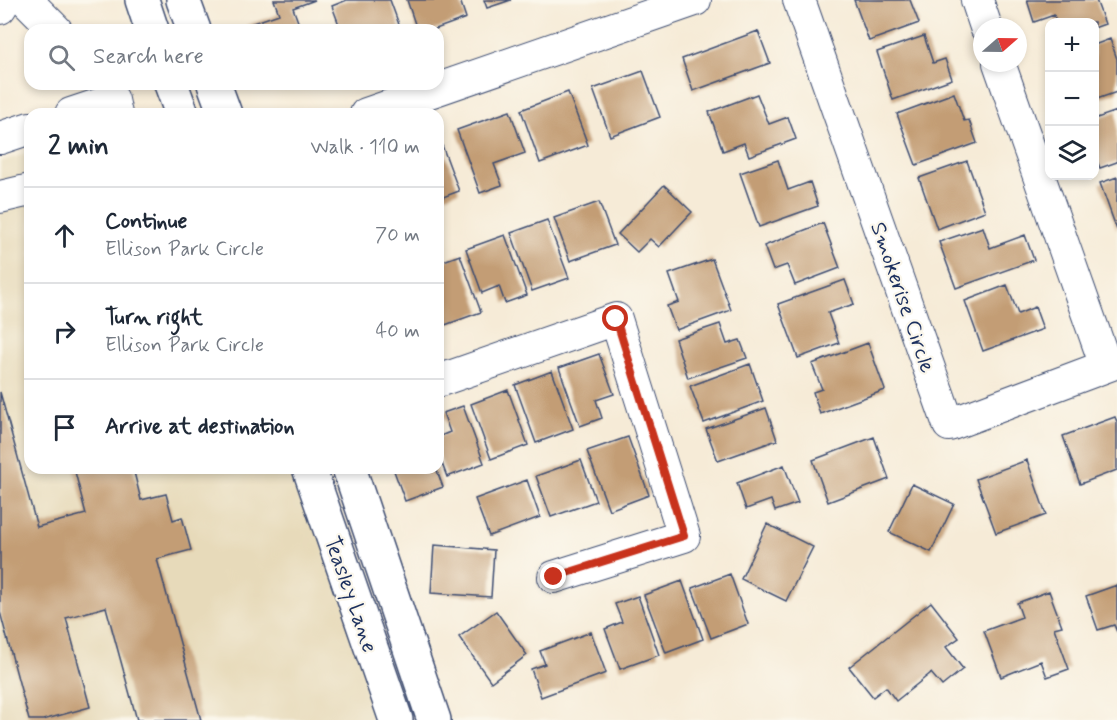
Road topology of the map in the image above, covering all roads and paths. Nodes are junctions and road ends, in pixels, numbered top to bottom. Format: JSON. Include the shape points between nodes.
{"nodes":[{"id":1,"x":5,"y":0,"type":"edge"},
{"id":2,"x":26,"y":0,"type":"edge"},
{"id":3,"x":141,"y":0,"type":"edge"},
{"id":4,"x":183,"y":0,"type":"edge"},
{"id":5,"x":695,"y":0,"type":"edge"},
{"id":6,"x":799,"y":0,"type":"edge"},
{"id":7,"x":977,"y":0,"type":"edge"},
{"id":8,"x":0,"y":8,"type":"edge"},
{"id":9,"x":983,"y":18,"type":"edge"},
{"id":10,"x":50,"y":24,"type":"edge"},
{"id":11,"x":150,"y":24,"type":"edge"},
{"id":12,"x":192,"y":24,"type":"edge"},
{"id":13,"x":1002,"y":72,"type":"edge"},
{"id":14,"x":444,"y":87,"type":"edge"},
{"id":15,"x":173,"y":90,"type":"edge"},
{"id":16,"x":216,"y":90,"type":"edge"},
{"id":17,"x":435,"y":90,"type":"edge"},
{"id":18,"x":111,"y":99,"type":"edge"},
{"id":19,"x":87,"y":108,"type":"edge"},
{"id":20,"x":180,"y":108,"type":"edge"},
{"id":21,"x":223,"y":108,"type":"edge"},
{"id":22,"x":383,"y":108,"type":"edge"},
{"id":23,"x":24,"y":130,"type":"edge"},
{"id":24,"x":0,"y":138,"type":"edge"},
{"id":25,"x":24,"y":191,"type":"edge"},
{"id":26,"x":0,"y":197,"type":"edge"},
{"id":27,"x":1111,"y":364,"type":"edge"},
{"id":28,"x":444,"y":379,"type":"edge"},
{"id":29,"x":311,"y":474,"type":"edge"},
{"id":30,"x":351,"y":474,"type":"edge"},
{"id":31,"x":554,"y":577,"type":"dead end"},
{"id":32,"x":393,"y":599,"type":"junction"},
{"id":33,"x":366,"y":632,"type":"junction"},
{"id":34,"x":396,"y":720,"type":"edge"},
{"id":35,"x":435,"y":720,"type":"edge"}],
"edges":[{"from":1,"to":8,"type":"street"},
{"from":2,"to":10,"type":"street"},
{"from":3,"to":11,"type":"main road"},
{"from":4,"to":12,"type":"main road"},
{"from":5,"to":14,"type":"street"},
{"from":6,"to":27,"type":"street","name":"Smokerise Circle","via":[[950,425]]},
{"from":7,"to":9,"type":"street"},
{"from":13,"to":27,"type":"street"},
{"from":15,"to":20,"type":"main road"},
{"from":16,"to":21,"type":"main road"},
{"from":17,"to":22,"type":"street"},
{"from":18,"to":19,"type":"street"},
{"from":23,"to":24,"type":"street"},
{"from":25,"to":26,"type":"street"},
{"from":28,"to":31,"type":"street","via":[[616,319],[684,536]]},
{"from":29,"to":33,"type":"main road","name":"Teasley Lane"},
{"from":30,"to":32,"type":"main road","name":"Teasley Lane"},
{"from":32,"to":33,"type":"main road"},
{"from":32,"to":35,"type":"main road","name":"Teasley Lane"},
{"from":33,"to":34,"type":"main road","name":"Teasley Lane"}]}
